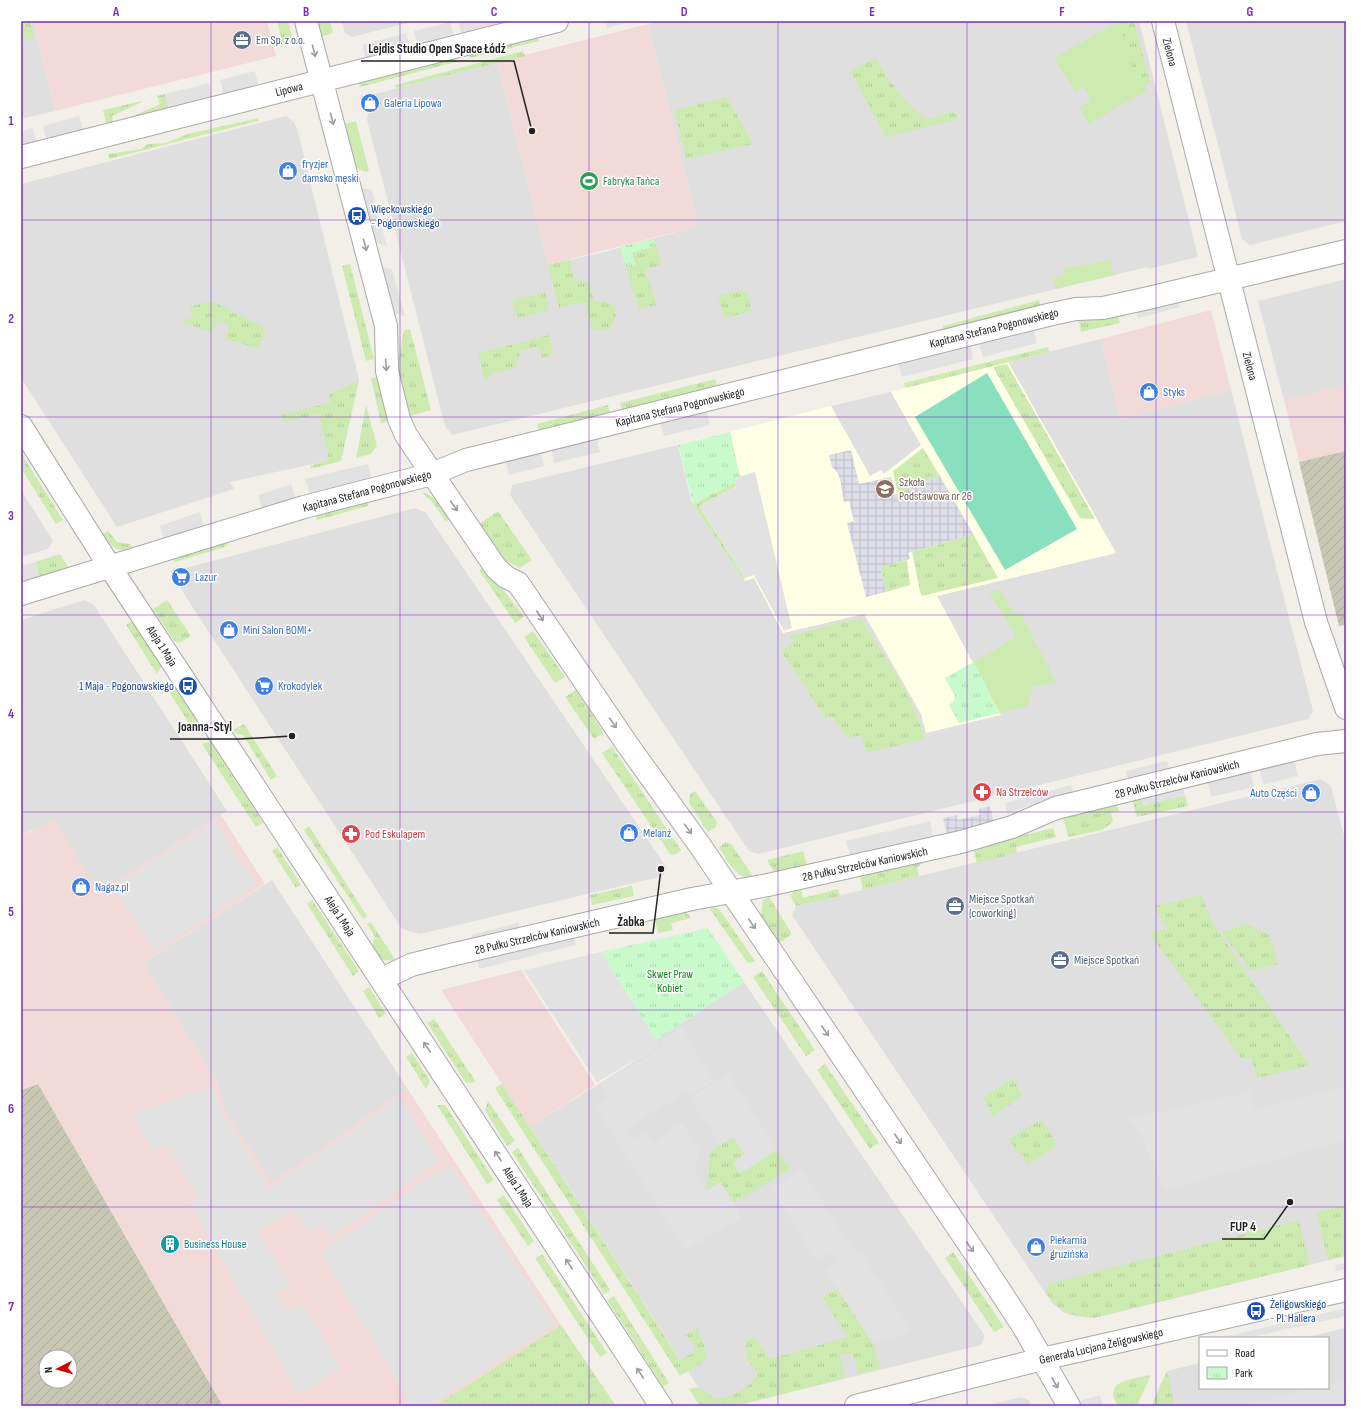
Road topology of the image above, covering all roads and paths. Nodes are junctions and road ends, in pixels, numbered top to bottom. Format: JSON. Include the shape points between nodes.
{"nodes":[{"id":1,"x":306,"y":21,"type":"edge"},
{"id":2,"x":557,"y":21,"type":"edge"},
{"id":3,"x":1163,"y":21,"type":"edge"},
{"id":4,"x":322,"y":81,"type":"junction"},
{"id":5,"x":21,"y":157,"type":"edge"},
{"id":6,"x":1346,"y":251,"type":"edge"},
{"id":7,"x":1228,"y":279,"type":"junction"},
{"id":8,"x":21,"y":426,"type":"edge"},
{"id":9,"x":432,"y":474,"type":"junction"},
{"id":10,"x":110,"y":567,"type":"junction"},
{"id":11,"x":21,"y":594,"type":"edge"},
{"id":12,"x":1346,"y":708,"type":"edge"},
{"id":13,"x":1346,"y":741,"type":"edge"},
{"id":14,"x":730,"y":892,"type":"junction"},
{"id":15,"x":382,"y":979,"type":"junction"},
{"id":16,"x":1346,"y":1290,"type":"edge"},
{"id":17,"x":1042,"y":1359,"type":"junction"},
{"id":18,"x":661,"y":1406,"type":"edge"},
{"id":19,"x":856,"y":1406,"type":"edge"},
{"id":20,"x":1069,"y":1406,"type":"edge"}],
"edges":[{"from":1,"to":4,"type":"street","one_way":true},
{"from":2,"to":4,"type":"street","name":"Lipowa"},
{"from":3,"to":7,"type":"street","name":"Zielona"},
{"from":4,"to":5,"type":"street","name":"Lipowa"},
{"from":4,"to":9,"type":"street","one_way":true,"via":[[386,326],[387,371],[399,419],[406,435]]},
{"from":6,"to":7,"type":"street","name":"Kapitana Stefana Pogonowskiego"},
{"from":7,"to":9,"type":"street","name":"Kapitana Stefana Pogonowskiego","via":[[1103,308],[1076,309],[1052,314],[466,460]]},
{"from":7,"to":12,"type":"street","name":"Zielona","via":[[1316,622]]},
{"from":8,"to":10,"type":"street","name":"Aleja 1 Maja"},
{"from":9,"to":10,"type":"street","name":"Kapitana Stefana Pogonowskiego","via":[[304,507]]},
{"from":9,"to":14,"type":"street","one_way":true,"via":[[496,568],[518,583]]},
{"from":10,"to":11,"type":"street","name":"Kapitana Stefana Pogonowskiego"},
{"from":10,"to":15,"type":"street","name":"Aleja 1 Maja"},
{"from":13,"to":14,"type":"street","name":"28 Pułku Strzelców Kaniowskich","via":[[1317,744],[1056,808],[1012,827],[961,842]]},
{"from":14,"to":15,"type":"street","name":"28 Pułku Strzelców Kaniowskich","via":[[411,965]]},
{"from":14,"to":17,"type":"street","one_way":true,"via":[[994,1282]]},
{"from":18,"to":15,"type":"street","name":"Aleja 1 Maja","one_way":true},
{"from":16,"to":17,"type":"street","name":"Generała Lucjana Żeligowskiego"},
{"from":17,"to":19,"type":"street","name":"Generała Lucjana Żeligowskiego"},
{"from":17,"to":20,"type":"street","one_way":true}]}
